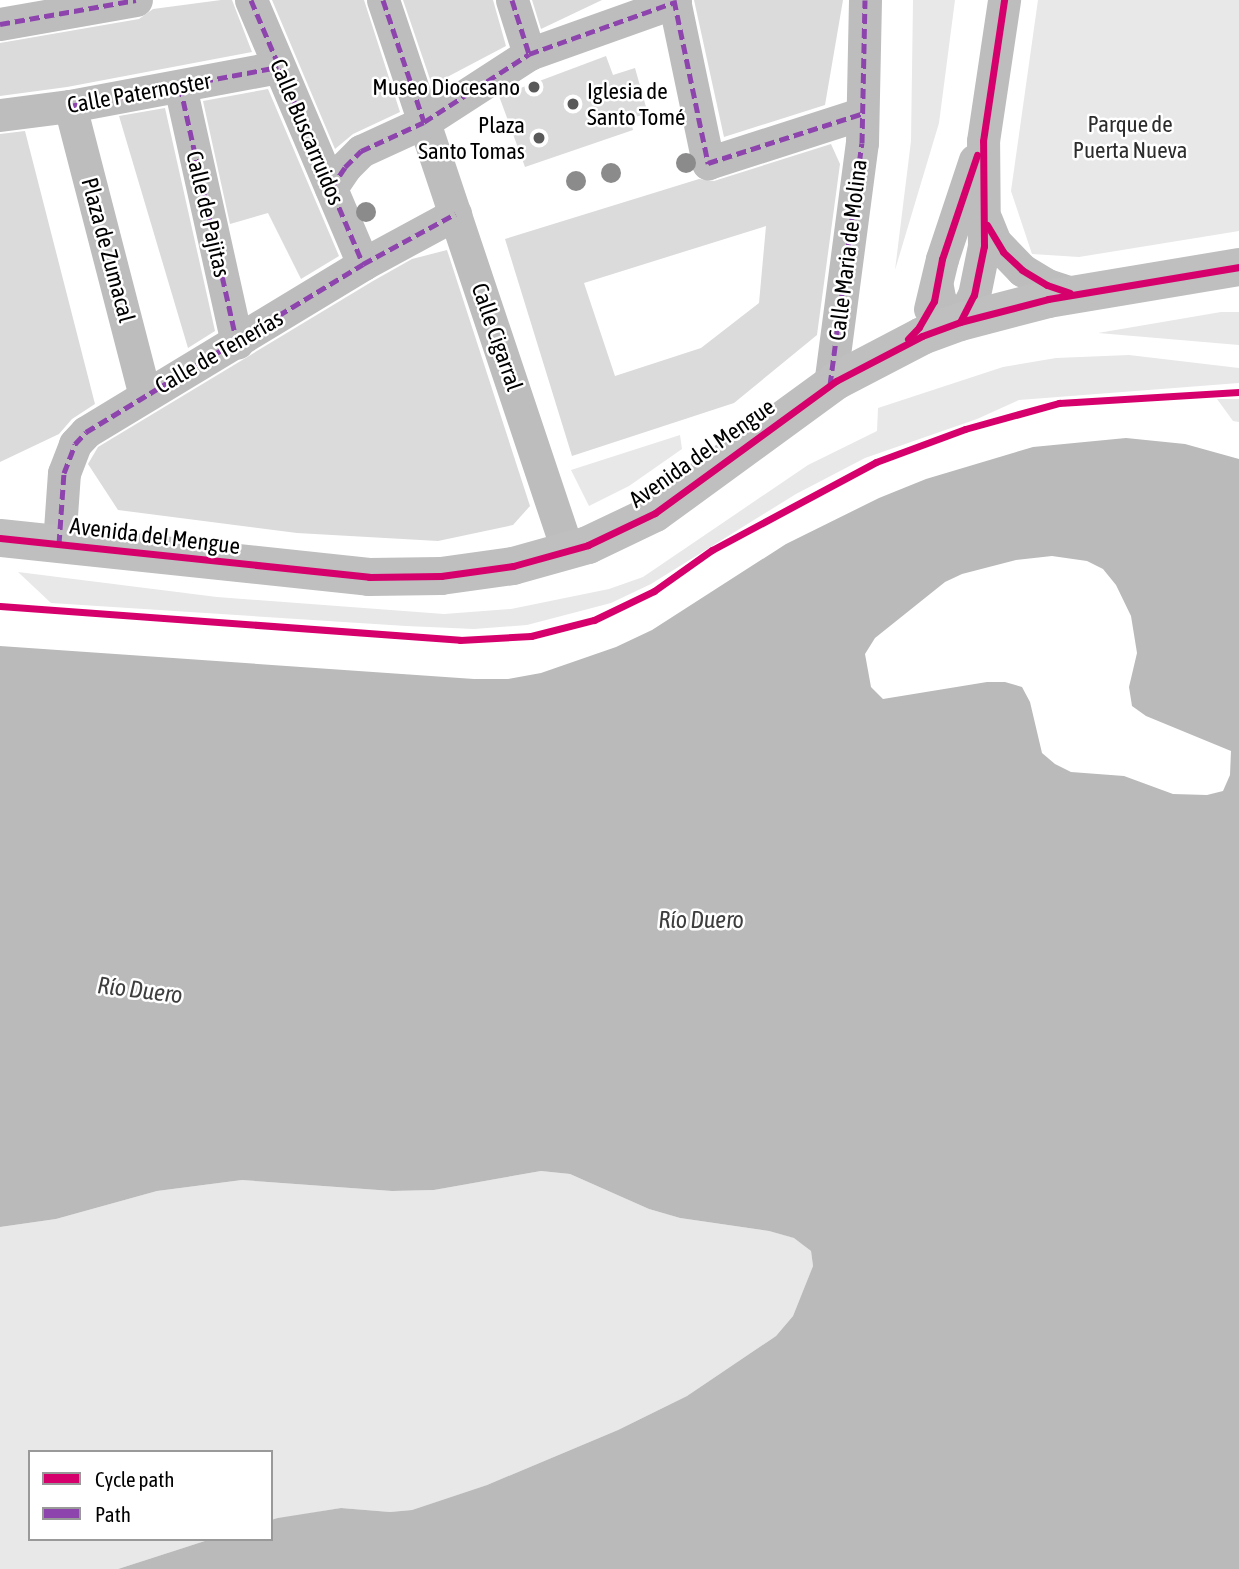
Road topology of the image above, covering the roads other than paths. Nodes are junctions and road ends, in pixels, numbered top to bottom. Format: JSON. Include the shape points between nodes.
{"nodes":[{"id":1,"x":136,"y":0,"type":"edge"},
{"id":2,"x":251,"y":0,"type":"edge"},
{"id":3,"x":383,"y":0,"type":"edge"},
{"id":4,"x":512,"y":0,"type":"edge"},
{"id":5,"x":865,"y":0,"type":"edge"},
{"id":6,"x":1004,"y":0,"type":"edge"},
{"id":7,"x":675,"y":1,"type":"edge"},
{"id":8,"x":97,"y":2,"type":"edge"},
{"id":9,"x":0,"y":24,"type":"edge"},
{"id":10,"x":529,"y":54,"type":"junction"},
{"id":11,"x":278,"y":67,"type":"junction"},
{"id":12,"x":180,"y":86,"type":"junction"},
{"id":13,"x":70,"y":106,"type":"junction"},
{"id":14,"x":861,"y":114,"type":"junction"},
{"id":15,"x":0,"y":115,"type":"edge"},
{"id":16,"x":424,"y":122,"type":"junction"},
{"id":17,"x":985,"y":124,"type":"junction"},
{"id":18,"x":331,"y":188,"type":"junction"},
{"id":19,"x":456,"y":214,"type":"junction"},
{"id":20,"x":986,"y":220,"type":"junction"},
{"id":21,"x":363,"y":264,"type":"junction"},
{"id":22,"x":1239,"y":267,"type":"edge"},
{"id":23,"x":937,"y":287,"type":"junction"},
{"id":24,"x":1073,"y":294,"type":"junction"},
{"id":25,"x":960,"y":322,"type":"junction"},
{"id":26,"x":237,"y":343,"type":"junction"},
{"id":27,"x":900,"y":346,"type":"junction"},
{"id":28,"x":830,"y":385,"type":"junction"},
{"id":29,"x":145,"y":395,"type":"junction"},
{"id":30,"x":0,"y":538,"type":"edge"},
{"id":31,"x":59,"y":544,"type":"junction"},
{"id":32,"x":568,"y":552,"type":"junction"}],
"edges":[{"from":1,"to":8,"type":"street"},
{"from":2,"to":11,"type":"street","name":"Calle Buscarruidos"},
{"from":3,"to":16,"type":"street","name":"Calle Cigarral"},
{"from":4,"to":10,"type":"street"},
{"from":5,"to":14,"type":"street","name":"Calle Maria de Molina"},
{"from":6,"to":17,"type":"street"},
{"from":7,"to":10,"type":"street"},
{"from":7,"to":14,"type":"street","via":[[708,163]]},
{"from":8,"to":9,"type":"street"},
{"from":10,"to":16,"type":"street"},
{"from":11,"to":12,"type":"street","name":"Calle Paternoster"},
{"from":11,"to":18,"type":"street","name":"Calle Buscarruidos"},
{"from":12,"to":13,"type":"street","name":"Calle Paternoster"},
{"from":12,"to":26,"type":"street","name":"Calle de Pajitas"},
{"from":13,"to":15,"type":"street","name":"Calle Paternoster"},
{"from":13,"to":29,"type":"street","name":"Plaza de Zumacal"},
{"from":14,"to":28,"type":"street","name":"Calle Maria de Molina","via":[[862,143]]},
{"from":16,"to":18,"type":"street","via":[[361,151]]},
{"from":16,"to":19,"type":"street","name":"Calle Cigarral"},
{"from":17,"to":20,"type":"street"},
{"from":17,"to":23,"type":"street"},
{"from":18,"to":21,"type":"street","name":"Calle Buscarruidos"},
{"from":19,"to":21,"type":"street","name":"Calle de Tenerías"},
{"from":19,"to":32,"type":"street","name":"Calle Cigarral"},
{"from":20,"to":24,"type":"street","via":[[995,242],[1022,270]]},
{"from":20,"to":25,"type":"street","via":[[979,278]]},
{"from":21,"to":26,"type":"street","name":"Calle de Tenerías"},
{"from":22,"to":24,"type":"street","name":"Avenida del Mengue"},
{"from":23,"to":25,"type":"street","via":[[940,302]]},
{"from":23,"to":27,"type":"street","via":[[927,314]]},
{"from":24,"to":25,"type":"street","name":"Avenida del Mengue"},
{"from":25,"to":27,"type":"street","name":"Avenida del Mengue"},
{"from":26,"to":29,"type":"street","name":"Calle de Tenerías"},
{"from":27,"to":28,"type":"street","name":"Avenida del Mengue"},
{"from":28,"to":32,"type":"street","name":"Avenida del Mengue","via":[[655,513]]},
{"from":29,"to":31,"type":"street","name":"Calle de Tenerías","via":[[86,432],[75,444],[64,473]]},
{"from":30,"to":31,"type":"street","name":"Avenida del Mengue"},
{"from":31,"to":32,"type":"street","name":"Avenida del Mengue","via":[[394,578],[488,571]]}]}
